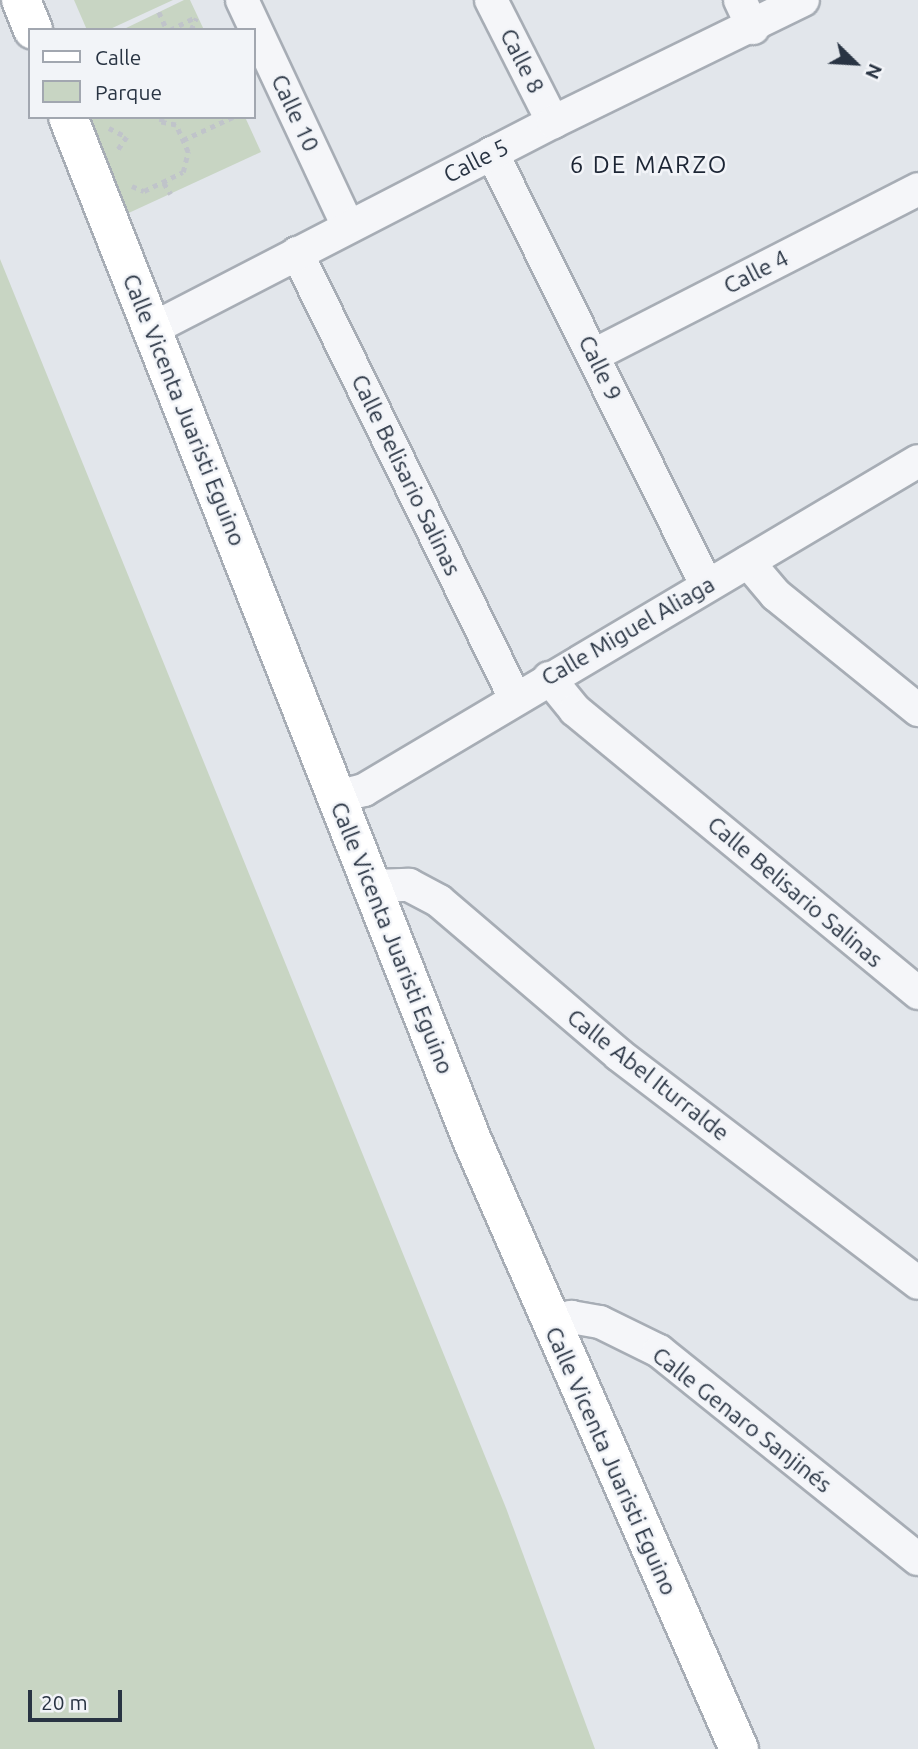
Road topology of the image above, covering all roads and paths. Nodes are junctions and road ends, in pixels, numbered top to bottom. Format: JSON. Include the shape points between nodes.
{"nodes":[{"id":1,"x":21,"y":0,"type":"edge"},
{"id":2,"x":242,"y":0,"type":"edge"},
{"id":3,"x":491,"y":0,"type":"edge"},
{"id":4,"x":803,"y":0,"type":"edge"},
{"id":5,"x":159,"y":12,"type":"dead end"},
{"id":6,"x":746,"y":14,"type":"edge"},
{"id":7,"x":32,"y":28,"type":"edge"},
{"id":8,"x":168,"y":28,"type":"edge"},
{"id":9,"x":173,"y":28,"type":"edge"},
{"id":10,"x":192,"y":28,"type":"edge"},
{"id":11,"x":255,"y":28,"type":"edge"},
{"id":12,"x":256,"y":30,"type":"edge"},
{"id":13,"x":69,"y":119,"type":"edge"},
{"id":14,"x":162,"y":119,"type":"edge"},
{"id":15,"x":229,"y":119,"type":"edge"},
{"id":16,"x":552,"y":122,"type":"junction"},
{"id":17,"x":183,"y":141,"type":"junction"},
{"id":18,"x":492,"y":153,"type":"junction"},
{"id":19,"x":918,"y":189,"type":"edge"},
{"id":20,"x":172,"y":194,"type":"dead end"},
{"id":21,"x":348,"y":226,"type":"junction"},
{"id":22,"x":297,"y":253,"type":"junction"},
{"id":23,"x":152,"y":329,"type":"junction"},
{"id":24,"x":594,"y":355,"type":"junction"},
{"id":25,"x":918,"y":461,"type":"edge"},
{"id":26,"x":748,"y":562,"type":"junction"},
{"id":27,"x":706,"y":584,"type":"junction"},
{"id":28,"x":549,"y":678,"type":"junction"},
{"id":29,"x":515,"y":698,"type":"junction"},
{"id":30,"x":918,"y":710,"type":"edge"},
{"id":31,"x":336,"y":797,"type":"junction"},
{"id":32,"x":375,"y":886,"type":"junction"},
{"id":33,"x":918,"y":993,"type":"edge"},
{"id":34,"x":918,"y":1283,"type":"edge"},
{"id":35,"x":549,"y":1322,"type":"junction"},
{"id":36,"x":918,"y":1559,"type":"edge"},
{"id":37,"x":739,"y":1749,"type":"edge"}],
"edges":[{"from":1,"to":7,"type":"main road"},
{"from":2,"to":11,"type":"street","name":"Calle 10"},
{"from":3,"to":16,"type":"street","name":"Calle 8"},
{"from":4,"to":6,"type":"street","name":"Calle 5"},
{"from":5,"to":8,"type":"path"},
{"from":6,"to":16,"type":"street","name":"Calle 5"},
{"from":9,"to":10,"type":"path","via":[[197,16]]},
{"from":12,"to":21,"type":"street","name":"Calle 10"},
{"from":13,"to":23,"type":"main road","name":"Calle Vicenta Juaristi Eguino"},
{"from":14,"to":17,"type":"path","via":[[176,125]]},
{"from":15,"to":17,"type":"path"},
{"from":16,"to":18,"type":"street","name":"Calle 5"},
{"from":17,"to":20,"type":"path","via":[[188,152],[183,172],[164,183]]},
{"from":18,"to":21,"type":"street","name":"Calle 5"},
{"from":18,"to":24,"type":"street","name":"Calle 9"},
{"from":19,"to":24,"type":"street","name":"Calle 4"},
{"from":21,"to":22,"type":"street","name":"Calle 5"},
{"from":22,"to":23,"type":"street","name":"Calle 5"},
{"from":22,"to":29,"type":"street","name":"Calle Belisario Salinas"},
{"from":23,"to":31,"type":"main road","name":"Calle Vicenta Juaristi Eguino"},
{"from":24,"to":27,"type":"street","name":"Calle 9"},
{"from":25,"to":26,"type":"street","name":"Calle Miguel Aliaga"},
{"from":26,"to":27,"type":"street","name":"Calle Miguel Aliaga"},
{"from":26,"to":30,"type":"street","via":[[776,595]]},
{"from":27,"to":28,"type":"street","name":"Calle Miguel Aliaga"},
{"from":28,"to":29,"type":"street","name":"Calle Miguel Aliaga"},
{"from":28,"to":33,"type":"street","name":"Calle Belisario Salinas","via":[[575,710]]},
{"from":29,"to":31,"type":"street","name":"Calle Miguel Aliaga","via":[[364,790]]},
{"from":31,"to":32,"type":"main road","name":"Calle Vicenta Juaristi Eguino"},
{"from":32,"to":34,"type":"street","name":"Calle Abel Iturralde","via":[[409,885],[439,901],[619,1055]]},
{"from":32,"to":35,"type":"main road","name":"Calle Vicenta Juaristi Eguino","via":[[472,1140]]},
{"from":35,"to":36,"type":"street","name":"Calle Genaro Sanjinés","via":[[571,1317],[600,1322],[659,1352]]},
{"from":35,"to":37,"type":"main road","name":"Calle Vicenta Juaristi Eguino"}]}
